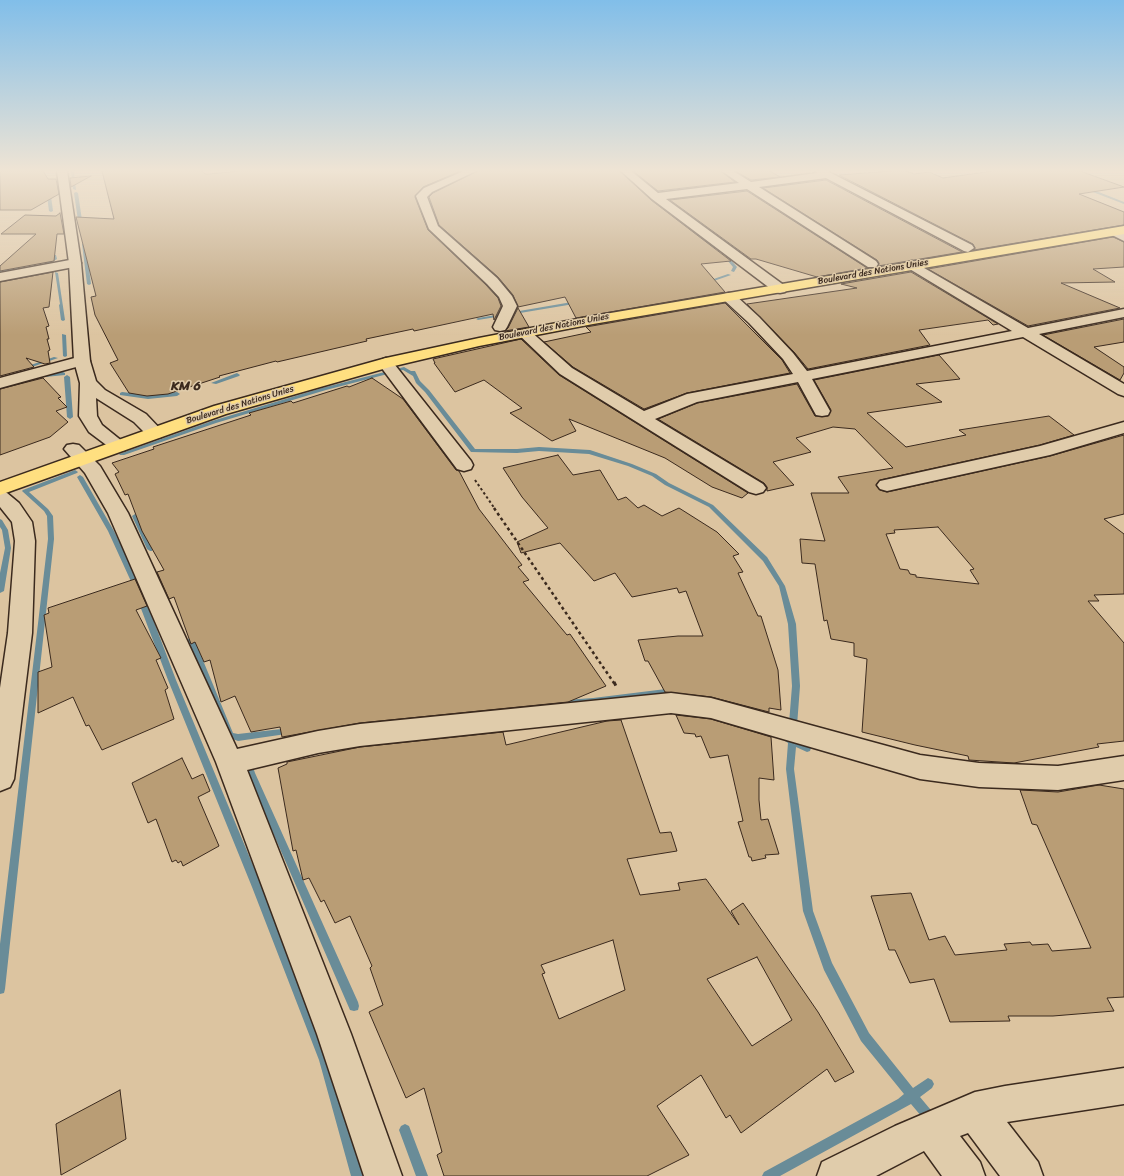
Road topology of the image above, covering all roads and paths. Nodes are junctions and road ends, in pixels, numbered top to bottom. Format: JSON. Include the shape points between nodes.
{"nodes":[{"id":1,"x":70,"y":226,"type":"edge"},
{"id":2,"x":433,"y":226,"type":"edge"},
{"id":3,"x":695,"y":226,"type":"edge"},
{"id":4,"x":814,"y":226,"type":"edge"},
{"id":5,"x":926,"y":226,"type":"edge"},
{"id":6,"x":1121,"y":230,"type":"edge"},
{"id":7,"x":968,"y":248,"type":"junction"},
{"id":8,"x":75,"y":264,"type":"junction"},
{"id":9,"x":872,"y":264,"type":"junction"},
{"id":10,"x":912,"y":265,"type":"junction"},
{"id":11,"x":0,"y":277,"type":"edge"},
{"id":12,"x":774,"y":285,"type":"junction"},
{"id":13,"x":729,"y":297,"type":"junction"},
{"id":14,"x":1124,"y":313,"type":"edge"},
{"id":15,"x":500,"y":327,"type":"junction"},
{"id":16,"x":524,"y":332,"type":"junction"},
{"id":17,"x":1024,"y":333,"type":"junction"},
{"id":18,"x":82,"y":361,"type":"junction"},
{"id":19,"x":386,"y":363,"type":"junction"},
{"id":20,"x":803,"y":378,"type":"junction"},
{"id":21,"x":0,"y":383,"type":"edge"},
{"id":22,"x":88,"y":383,"type":"junction"},
{"id":23,"x":1124,"y":391,"type":"edge"},
{"id":24,"x":822,"y":411,"type":"dead end"},
{"id":25,"x":642,"y":418,"type":"junction"},
{"id":26,"x":1124,"y":427,"type":"edge"},
{"id":27,"x":150,"y":428,"type":"junction"},
{"id":28,"x":112,"y":441,"type":"junction"},
{"id":29,"x":78,"y":454,"type":"junction"},
{"id":30,"x":464,"y":465,"type":"joint"},
{"id":31,"x":0,"y":476,"type":"edge"},
{"id":32,"x":887,"y":485,"type":"dead end"},
{"id":33,"x":756,"y":488,"type":"dead end"},
{"id":34,"x":0,"y":489,"type":"edge"},
{"id":35,"x":0,"y":497,"type":"edge"},
{"id":36,"x":629,"y":706,"type":"junction"},
{"id":37,"x":230,"y":762,"type":"junction"},
{"id":38,"x":1124,"y":768,"type":"edge"},
{"id":39,"x":0,"y":779,"type":"edge"},
{"id":40,"x":1124,"y":1086,"type":"edge"},
{"id":41,"x":975,"y":1111,"type":"junction"},
{"id":42,"x":931,"y":1129,"type":"junction"},
{"id":43,"x":383,"y":1176,"type":"edge"},
{"id":44,"x":836,"y":1176,"type":"edge"},
{"id":45,"x":966,"y":1176,"type":"edge"},
{"id":46,"x":1024,"y":1176,"type":"edge"}],
"edges":[{"from":1,"to":8,"type":"street"},
{"from":2,"to":15,"type":"street","via":[[492,280],[505,296],[510,306]]},
{"from":3,"to":12,"type":"street"},
{"from":4,"to":9,"type":"street"},
{"from":5,"to":7,"type":"street"},
{"from":6,"to":7,"type":"main road","name":"Boulevard des Nations Unies"},
{"from":6,"to":10,"type":"main road","name":"Boulevard des Nations Unies"},
{"from":7,"to":9,"type":"main road","name":"Boulevard des Nations Unies"},
{"from":8,"to":11,"type":"street"},
{"from":8,"to":18,"type":"street"},
{"from":9,"to":12,"type":"main road","name":"Boulevard des Nations Unies"},
{"from":10,"to":12,"type":"main road","name":"Boulevard des Nations Unies"},
{"from":10,"to":17,"type":"street"},
{"from":12,"to":13,"type":"main road","name":"Boulevard des Nations Unies"},
{"from":12,"to":15,"type":"main road","name":"Boulevard des Nations Unies"},
{"from":13,"to":16,"type":"main road","name":"Boulevard des Nations Unies"},
{"from":13,"to":20,"type":"street","via":[[788,356]]},
{"from":14,"to":17,"type":"street"},
{"from":15,"to":27,"type":"main road","name":"Boulevard des Nations Unies","via":[[329,367],[206,402]]},
{"from":16,"to":19,"type":"main road","name":"Boulevard des Nations Unies"},
{"from":16,"to":25,"type":"street","via":[[566,371]]},
{"from":17,"to":20,"type":"street"},
{"from":17,"to":23,"type":"street"},
{"from":18,"to":21,"type":"street"},
{"from":18,"to":22,"type":"street"},
{"from":19,"to":27,"type":"main road","name":"Boulevard des Nations Unies"},
{"from":19,"to":30,"type":"street"},
{"from":20,"to":24,"type":"street"},
{"from":20,"to":25,"type":"street","via":[[693,398]]},
{"from":22,"to":27,"type":"street"},
{"from":22,"to":28,"type":"street","via":[[88,416],[95,428]]},
{"from":25,"to":33,"type":"street"},
{"from":26,"to":32,"type":"street","via":[[1044,452]]},
{"from":27,"to":28,"type":"main road","name":"Boulevard des Nations Unies"},
{"from":28,"to":29,"type":"main road","name":"Boulevard des Nations Unies"},
{"from":29,"to":31,"type":"main road","name":"Boulevard des Nations Unies"},
{"from":29,"to":34,"type":"main road","name":"Boulevard des Nations Unies"},
{"from":29,"to":37,"type":"street","via":[[93,470],[118,513]]},
{"from":30,"to":36,"type":"path","via":[[485,492]]},
{"from":35,"to":39,"type":"street","via":[[12,507],[22,522],[25,541],[20,634]]},
{"from":36,"to":37,"type":"street","via":[[360,735]]},
{"from":36,"to":38,"type":"street","via":[[671,703],[711,708],[920,767],[979,775],[1058,778]]},
{"from":37,"to":43,"type":"street","via":[[334,1034]]},
{"from":40,"to":41,"type":"street"},
{"from":41,"to":42,"type":"street"},
{"from":41,"to":46,"type":"street"},
{"from":42,"to":44,"type":"street"},
{"from":42,"to":45,"type":"street"}]}
